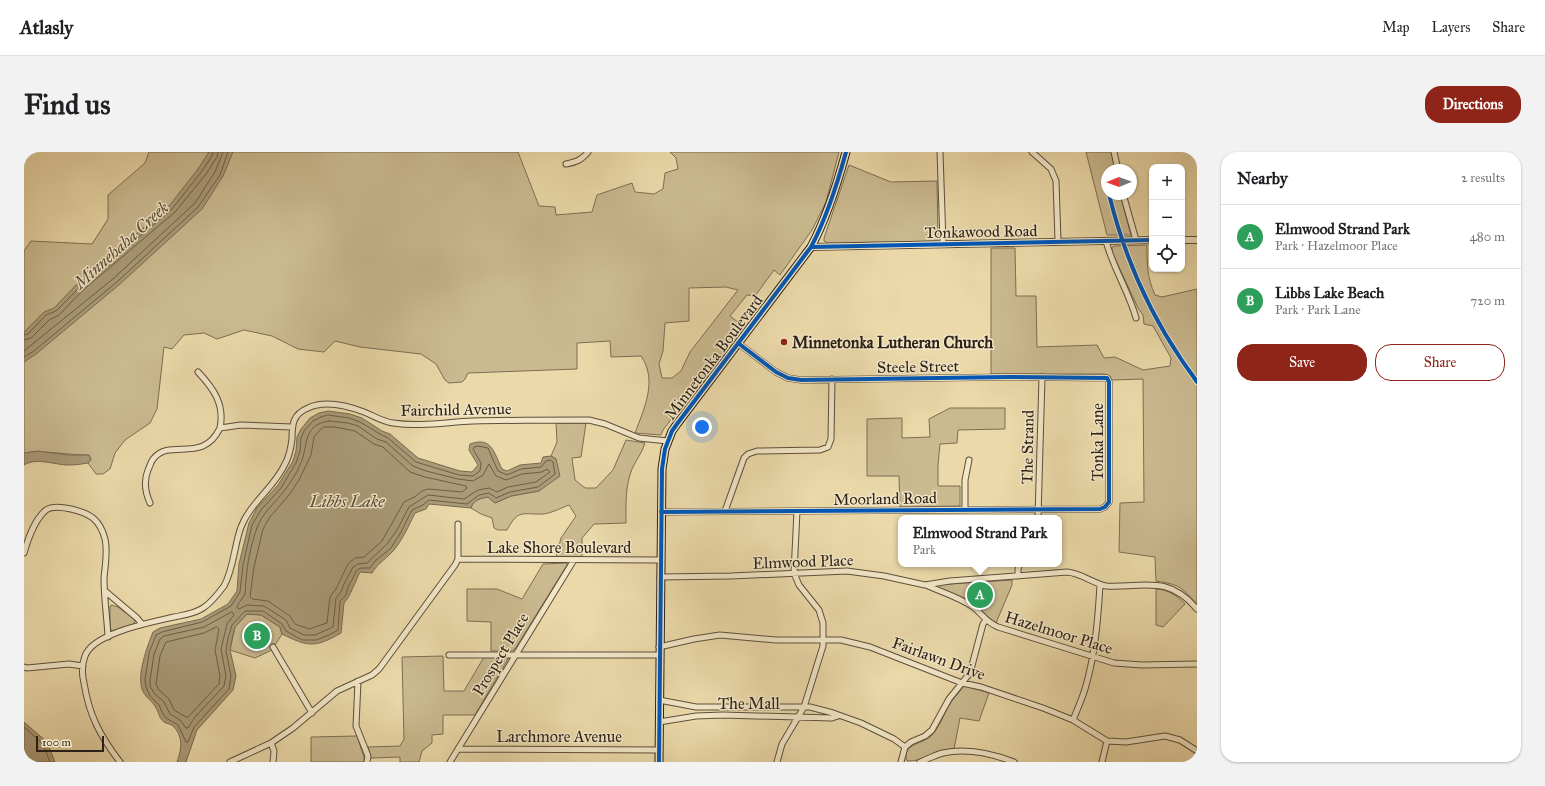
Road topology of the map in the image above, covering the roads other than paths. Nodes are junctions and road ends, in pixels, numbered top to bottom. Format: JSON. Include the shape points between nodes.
{"nodes":[{"id":1,"x":588,"y":152,"type":"edge"},
{"id":2,"x":846,"y":152,"type":"edge"},
{"id":3,"x":940,"y":152,"type":"edge"},
{"id":4,"x":1032,"y":152,"type":"edge"},
{"id":5,"x":1114,"y":152,"type":"edge"},
{"id":6,"x":566,"y":164,"type":"dead end"},
{"id":7,"x":1117,"y":164,"type":"edge"},
{"id":8,"x":1125,"y":200,"type":"edge"},
{"id":9,"x":1136,"y":240,"type":"junction"},
{"id":10,"x":1149,"y":240,"type":"edge"},
{"id":11,"x":1185,"y":240,"type":"edge"},
{"id":12,"x":1197,"y":240,"type":"edge"},
{"id":13,"x":1058,"y":241,"type":"junction"},
{"id":14,"x":1106,"y":241,"type":"junction"},
{"id":15,"x":943,"y":243,"type":"junction"},
{"id":16,"x":811,"y":247,"type":"junction"},
{"id":17,"x":1136,"y":318,"type":"dead end"},
{"id":18,"x":738,"y":343,"type":"junction"},
{"id":19,"x":198,"y":372,"type":"dead end"},
{"id":20,"x":1042,"y":377,"type":"junction"},
{"id":21,"x":832,"y":379,"type":"junction"},
{"id":22,"x":1108,"y":379,"type":"joint"},
{"id":23,"x":292,"y":427,"type":"junction"},
{"id":24,"x":220,"y":428,"type":"junction"},
{"id":25,"x":668,"y":441,"type":"junction"},
{"id":26,"x":969,"y":460,"type":"dead end"},
{"id":27,"x":150,"y":502,"type":"dead end"},
{"id":28,"x":1108,"y":504,"type":"joint"},
{"id":29,"x":965,"y":510,"type":"junction"},
{"id":30,"x":1039,"y":510,"type":"junction"},
{"id":31,"x":726,"y":511,"type":"junction"},
{"id":32,"x":797,"y":511,"type":"junction"},
{"id":33,"x":661,"y":512,"type":"junction"},
{"id":34,"x":1038,"y":515,"type":"edge"},
{"id":35,"x":458,"y":524,"type":"dead end"},
{"id":36,"x":24,"y":553,"type":"edge"},
{"id":37,"x":458,"y":559,"type":"junction"},
{"id":38,"x":574,"y":560,"type":"junction"},
{"id":39,"x":660,"y":560,"type":"junction"},
{"id":40,"x":1019,"y":567,"type":"edge"},
{"id":41,"x":794,"y":573,"type":"junction"},
{"id":42,"x":1018,"y":576,"type":"junction"},
{"id":43,"x":660,"y":577,"type":"junction"},
{"id":44,"x":925,"y":585,"type":"junction"},
{"id":45,"x":1100,"y":585,"type":"junction"},
{"id":46,"x":105,"y":591,"type":"junction"},
{"id":47,"x":1197,"y":609,"type":"edge"},
{"id":48,"x":986,"y":620,"type":"junction"},
{"id":49,"x":142,"y":624,"type":"junction"},
{"id":50,"x":108,"y":636,"type":"junction"},
{"id":51,"x":823,"y":640,"type":"junction"},
{"id":52,"x":273,"y":647,"type":"dead end"},
{"id":53,"x":659,"y":651,"type":"junction"},
{"id":54,"x":515,"y":654,"type":"junction"},
{"id":55,"x":449,"y":655,"type":"dead end"},
{"id":56,"x":1091,"y":656,"type":"junction"},
{"id":57,"x":1197,"y":664,"type":"edge"},
{"id":58,"x":83,"y":666,"type":"junction"},
{"id":59,"x":24,"y":667,"type":"edge"},
{"id":60,"x":358,"y":681,"type":"junction"},
{"id":61,"x":962,"y":683,"type":"junction"},
{"id":62,"x":659,"y":700,"type":"junction"},
{"id":63,"x":804,"y":707,"type":"junction"},
{"id":64,"x":312,"y":713,"type":"junction"},
{"id":65,"x":799,"y":716,"type":"junction"},
{"id":66,"x":838,"y":716,"type":"junction"},
{"id":67,"x":1073,"y":720,"type":"junction"},
{"id":68,"x":659,"y":722,"type":"junction"},
{"id":69,"x":1107,"y":741,"type":"junction"},
{"id":70,"x":271,"y":743,"type":"junction"},
{"id":71,"x":905,"y":747,"type":"junction"},
{"id":72,"x":458,"y":749,"type":"junction"},
{"id":73,"x":659,"y":750,"type":"junction"},
{"id":74,"x":1197,"y":751,"type":"edge"},
{"id":75,"x":120,"y":762,"type":"edge"},
{"id":76,"x":230,"y":762,"type":"edge"},
{"id":77,"x":273,"y":762,"type":"edge"},
{"id":78,"x":367,"y":762,"type":"edge"},
{"id":79,"x":450,"y":762,"type":"edge"},
{"id":80,"x":659,"y":762,"type":"edge"},
{"id":81,"x":777,"y":762,"type":"edge"},
{"id":82,"x":901,"y":762,"type":"edge"},
{"id":83,"x":920,"y":762,"type":"edge"},
{"id":84,"x":1014,"y":762,"type":"edge"},
{"id":85,"x":1102,"y":762,"type":"edge"}],
"edges":[{"from":1,"to":6,"type":"street","via":[[578,161]]},
{"from":2,"to":16,"type":"main road","name":"Minnetonka Boulevard","via":[[823,224]]},
{"from":3,"to":15,"type":"street"},
{"from":4,"to":13,"type":"street","via":[[1050,169],[1056,181]]},
{"from":5,"to":7,"type":"street"},
{"from":8,"to":9,"type":"street"},
{"from":9,"to":10,"type":"street","name":"Tonkawood Road"},
{"from":9,"to":14,"type":"street","name":"Tonkawood Road"},
{"from":11,"to":12,"type":"street"},
{"from":13,"to":14,"type":"street","name":"Tonkawood Road"},
{"from":13,"to":15,"type":"street","name":"Tonkawood Road"},
{"from":14,"to":17,"type":"street"},
{"from":15,"to":16,"type":"street","name":"Tonkawood Road"},
{"from":16,"to":18,"type":"main road","name":"Minnetonka Boulevard"},
{"from":18,"to":21,"type":"street","name":"Steele Street","via":[[788,378]]},
{"from":18,"to":25,"type":"main road","name":"Minnetonka Boulevard","via":[[677,424]]},
{"from":19,"to":24,"type":"street","via":[[218,398]]},
{"from":20,"to":21,"type":"street","name":"Steele Street"},
{"from":20,"to":22,"type":"street","name":"Steele Street"},
{"from":20,"to":30,"type":"street","name":"The Strand"},
{"from":21,"to":31,"type":"street","via":[[831,440],[828,447],[820,450],[757,451],[748,454],[742,462]]},
{"from":22,"to":28,"type":"street","name":"Tonka Lane"},
{"from":23,"to":24,"type":"street","via":[[241,425]]},
{"from":23,"to":25,"type":"street","name":"Fairchild Avenue","via":[[302,411],[326,404],[338,405],[403,425],[474,421],[589,420],[639,438]]},
{"from":23,"to":49,"type":"street","via":[[291,448],[285,465],[248,514],[227,580],[217,595],[193,613]]},
{"from":24,"to":27,"type":"street","via":[[202,447],[162,452],[153,459],[146,475],[146,494]]},
{"from":25,"to":33,"type":"main road","name":"Minnetonka Boulevard","via":[[663,457]]},
{"from":26,"to":29,"type":"street"},
{"from":28,"to":30,"type":"street","name":"Moorland Road","via":[[1100,509]]},
{"from":29,"to":30,"type":"street","name":"Moorland Road"},
{"from":29,"to":32,"type":"street","name":"Moorland Road"},
{"from":30,"to":34,"type":"street","name":"The Strand"},
{"from":31,"to":32,"type":"street","name":"Moorland Road"},
{"from":31,"to":33,"type":"street","name":"Moorland Road"},
{"from":32,"to":41,"type":"street"},
{"from":33,"to":39,"type":"main road","name":"Minnetonka Boulevard"},
{"from":35,"to":37,"type":"street"},
{"from":36,"to":46,"type":"street","via":[[38,520],[49,508],[68,508],[91,517],[97,522],[105,539]]},
{"from":37,"to":38,"type":"street","name":"Lake Shore Boulevard"},
{"from":37,"to":60,"type":"street","via":[[379,669]]},
{"from":38,"to":39,"type":"street","name":"Lake Shore Boulevard"},
{"from":38,"to":54,"type":"street","name":"Prospect Place"},
{"from":39,"to":43,"type":"main road","name":"Minnetonka Boulevard"},
{"from":40,"to":42,"type":"street"},
{"from":41,"to":43,"type":"street","name":"Elmwood Place"},
{"from":41,"to":44,"type":"street","name":"Elmwood Place","via":[[847,571]]},
{"from":41,"to":51,"type":"street","via":[[799,585],[819,610],[823,623]]},
{"from":42,"to":44,"type":"street","name":"Elmwood Place"},
{"from":42,"to":45,"type":"street","name":"Elmwood Place","via":[[1071,572]]},
{"from":43,"to":53,"type":"main road","name":"Minnetonka Boulevard"},
{"from":44,"to":48,"type":"street","name":"Hazelmoor Place","via":[[970,605]]},
{"from":45,"to":47,"type":"street","name":"Elmwood Place","via":[[1167,586],[1184,596]]},
{"from":45,"to":56,"type":"street"},
{"from":46,"to":49,"type":"street"},
{"from":46,"to":50,"type":"street"},
{"from":48,"to":56,"type":"street","name":"Hazelmoor Place","via":[[1015,633]]},
{"from":48,"to":61,"type":"street","via":[[970,673]]},
{"from":49,"to":50,"type":"street"},
{"from":50,"to":58,"type":"street","via":[[88,651]]},
{"from":51,"to":53,"type":"street","name":"Fairlawn Drive","via":[[776,640],[720,635],[694,639]]},
{"from":51,"to":61,"type":"street","name":"Fairlawn Drive","via":[[841,640],[870,647]]},
{"from":51,"to":63,"type":"street","via":[[822,651]]},
{"from":52,"to":64,"type":"street"},
{"from":53,"to":54,"type":"street","name":"Fairlawn Drive"},
{"from":53,"to":62,"type":"main road","name":"Minnetonka Boulevard"},
{"from":54,"to":55,"type":"street","name":"Fairlawn Drive"},
{"from":54,"to":72,"type":"street","name":"Prospect Place"},
{"from":56,"to":57,"type":"street","name":"Hazelmoor Place","via":[[1114,663]]},
{"from":56,"to":67,"type":"street","via":[[1085,688]]},
{"from":58,"to":59,"type":"street","via":[[69,664]]},
{"from":58,"to":75,"type":"street","via":[[85,689],[95,724]]},
{"from":60,"to":64,"type":"street","via":[[337,691]]},
{"from":60,"to":78,"type":"street","via":[[356,726],[368,756]]},
{"from":61,"to":67,"type":"street","name":"Fairlawn Drive","via":[[1022,700]]},
{"from":61,"to":71,"type":"street","via":[[949,699],[932,730]]},
{"from":62,"to":63,"type":"street","name":"The Mall","via":[[696,707]]},
{"from":62,"to":68,"type":"main road","name":"Minnetonka Boulevard"},
{"from":63,"to":65,"type":"street"},
{"from":63,"to":66,"type":"street","name":"The Mall"},
{"from":64,"to":70,"type":"street"},
{"from":65,"to":66,"type":"street","name":"The Mall"},
{"from":65,"to":68,"type":"street","name":"The Mall","via":[[723,714]]},
{"from":65,"to":81,"type":"street","via":[[782,744]]},
{"from":66,"to":71,"type":"street","name":"The Mall","via":[[874,729]]},
{"from":67,"to":69,"type":"street","name":"Fairlawn Drive"},
{"from":68,"to":73,"type":"main road","name":"Minnetonka Boulevard"},
{"from":69,"to":74,"type":"street","name":"Fairlawn Drive","via":[[1126,742],[1165,736],[1180,740]]},
{"from":69,"to":85,"type":"street"},
{"from":70,"to":76,"type":"street"},
{"from":70,"to":77,"type":"street","via":[[274,751]]},
{"from":71,"to":82,"type":"street"},
{"from":72,"to":73,"type":"street","name":"Larchmore Avenue"},
{"from":72,"to":79,"type":"street","name":"Prospect Place"},
{"from":73,"to":80,"type":"main road","name":"Minnetonka Boulevard"},
{"from":83,"to":84,"type":"street","via":[[956,752],[993,755]]}]}
